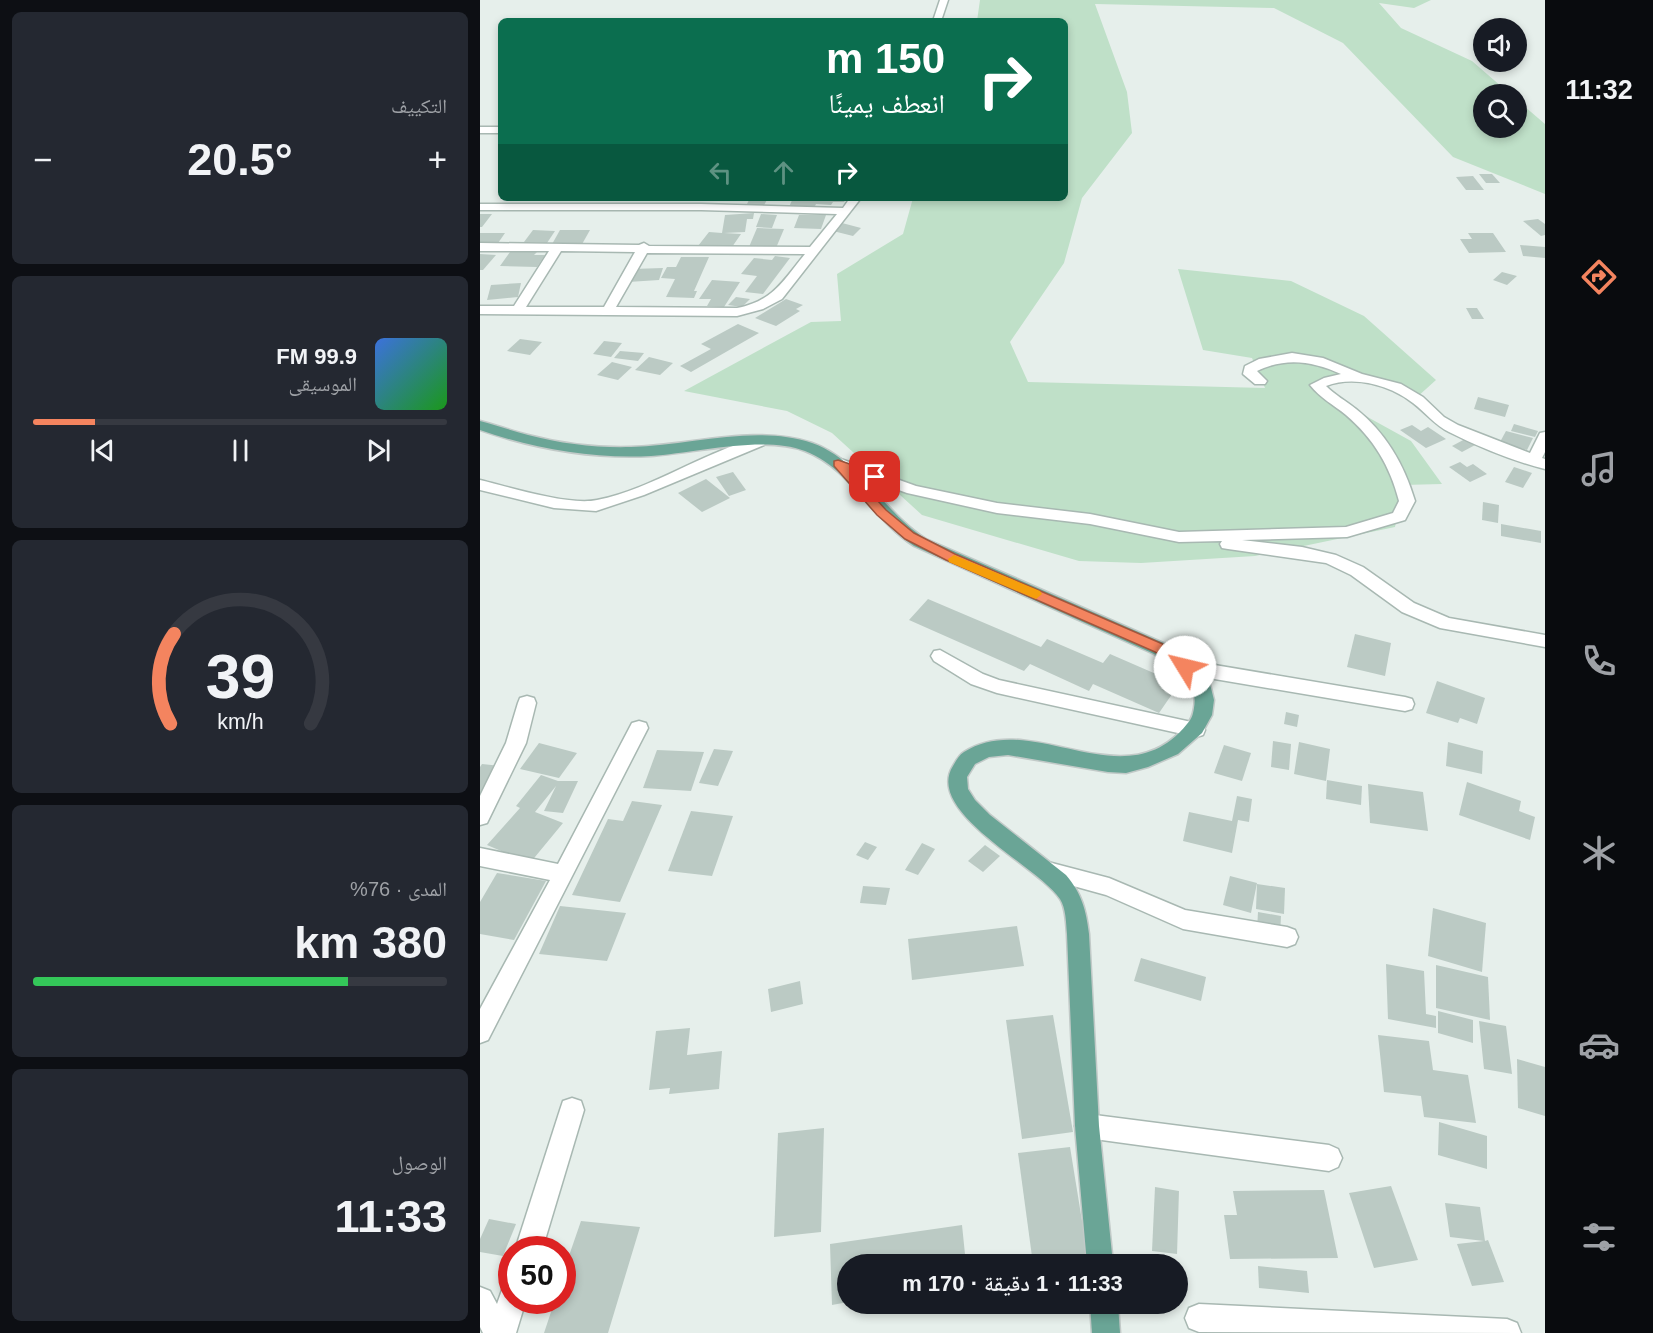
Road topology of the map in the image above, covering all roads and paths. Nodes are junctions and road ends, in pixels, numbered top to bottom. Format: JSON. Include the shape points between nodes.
{"nodes":[{"id":1,"x":944,"y":0,"type":"edge"},
{"id":2,"x":938,"y":18,"type":"edge"},
{"id":3,"x":480,"y":130,"type":"edge"},
{"id":4,"x":498,"y":130,"type":"edge"},
{"id":5,"x":710,"y":201,"type":"edge"},
{"id":6,"x":854,"y":201,"type":"edge"},
{"id":7,"x":570,"y":202,"type":"edge"},
{"id":8,"x":480,"y":207,"type":"edge"},
{"id":9,"x":701,"y":207,"type":"junction"},
{"id":10,"x":846,"y":211,"type":"junction"},
{"id":11,"x":480,"y":247,"type":"edge"},
{"id":12,"x":558,"y":247,"type":"junction"},
{"id":13,"x":644,"y":247,"type":"junction"},
{"id":14,"x":812,"y":251,"type":"junction"},
{"id":15,"x":609,"y":309,"type":"junction"},
{"id":16,"x":480,"y":310,"type":"edge"},
{"id":17,"x":517,"y":310,"type":"junction"},
{"id":18,"x":1358,"y":378,"type":"junction"},
{"id":19,"x":1260,"y":381,"type":"dead end"},
{"id":20,"x":480,"y":425,"type":"edge"},
{"id":21,"x":1545,"y":436,"type":"edge"},
{"id":22,"x":759,"y":442,"type":"junction"},
{"id":23,"x":1539,"y":462,"type":"edge"},
{"id":24,"x":838,"y":463,"type":"junction"},
{"id":25,"x":480,"y":485,"type":"edge"},
{"id":26,"x":1179,"y":537,"type":"junction"},
{"id":27,"x":1545,"y":641,"type":"edge"},
{"id":28,"x":939,"y":656,"type":"dead end"},
{"id":29,"x":1185,"y":667,"type":"junction"},
{"id":30,"x":527,"y":703,"type":"dead end"},
{"id":31,"x":1405,"y":704,"type":"dead end"},
{"id":32,"x":639,"y":728,"type":"dead end"},
{"id":33,"x":1196,"y":730,"type":"junction"},
{"id":34,"x":480,"y":817,"type":"edge"},
{"id":35,"x":480,"y":857,"type":"edge"},
{"id":36,"x":1048,"y":871,"type":"junction"},
{"id":37,"x":564,"y":874,"type":"junction"},
{"id":38,"x":1287,"y":937,"type":"dead end"},
{"id":39,"x":480,"y":1032,"type":"edge"},
{"id":40,"x":572,"y":1110,"type":"dead end"},
{"id":41,"x":1087,"y":1126,"type":"junction"},
{"id":42,"x":1329,"y":1158,"type":"dead end"},
{"id":43,"x":532,"y":1236,"type":"edge"},
{"id":44,"x":1099,"y":1254,"type":"edge"},
{"id":45,"x":480,"y":1301,"type":"edge"},
{"id":46,"x":507,"y":1314,"type":"edge"},
{"id":47,"x":1105,"y":1314,"type":"edge"},
{"id":48,"x":1199,"y":1318,"type":"dead end"},
{"id":49,"x":500,"y":1333,"type":"edge"},
{"id":50,"x":1106,"y":1333,"type":"edge"},
{"id":51,"x":1507,"y":1333,"type":"edge"}],
"edges":[{"from":1,"to":2,"type":"street"},
{"from":3,"to":4,"type":"street"},
{"from":5,"to":9,"type":"street"},
{"from":6,"to":10,"type":"street"},
{"from":7,"to":8,"type":"street"},
{"from":7,"to":9,"type":"street"},
{"from":9,"to":10,"type":"street"},
{"from":10,"to":14,"type":"street"},
{"from":11,"to":12,"type":"street"},
{"from":12,"to":13,"type":"street"},
{"from":12,"to":17,"type":"street"},
{"from":13,"to":14,"type":"street"},
{"from":13,"to":15,"type":"street"},
{"from":14,"to":15,"type":"street","via":[[778,296],[750,310]]},
{"from":15,"to":17,"type":"street"},
{"from":16,"to":17,"type":"street"},
{"from":18,"to":19,"type":"street","via":[[1320,360],[1292,355],[1250,369],[1250,374]]},
{"from":18,"to":23,"type":"street","via":[[1380,381],[1416,398],[1441,421]]},
{"from":18,"to":26,"type":"street","via":[[1317,386],[1384,445],[1407,501],[1399,516],[1347,532]]},
{"from":20,"to":22,"type":"main road","via":[[546,445],[603,453]]},
{"from":21,"to":23,"type":"street"},
{"from":22,"to":24,"type":"main road","via":[[806,446]]},
{"from":22,"to":25,"type":"street","via":[[596,506],[554,503]]},
{"from":24,"to":26,"type":"street","via":[[912,490]]},
{"from":24,"to":29,"type":"main road","via":[[909,536],[1160,649]]},
{"from":26,"to":27,"type":"street","via":[[1342,562],[1394,600],[1434,620]]},
{"from":28,"to":33,"type":"street","via":[[997,686]]},
{"from":29,"to":31,"type":"street"},
{"from":29,"to":33,"type":"main road","via":[[1200,683],[1206,707]]},
{"from":30,"to":34,"type":"street","via":[[516,743]]},
{"from":32,"to":37,"type":"street"},
{"from":33,"to":36,"type":"main road","via":[[1172,749],[1126,765],[1098,765],[1058,754],[1009,748],[973,756],[956,778],[967,807]]},
{"from":35,"to":37,"type":"street"},
{"from":36,"to":38,"type":"street","via":[[1109,887],[1183,919]]},
{"from":36,"to":41,"type":"main road","via":[[1069,893],[1078,934]]},
{"from":37,"to":39,"type":"street"},
{"from":40,"to":43,"type":"street"},
{"from":41,"to":42,"type":"street"},
{"from":41,"to":44,"type":"main road"},
{"from":45,"to":49,"type":"street"},
{"from":46,"to":49,"type":"street"},
{"from":47,"to":50,"type":"main road"},
{"from":48,"to":51,"type":"street"}]}
